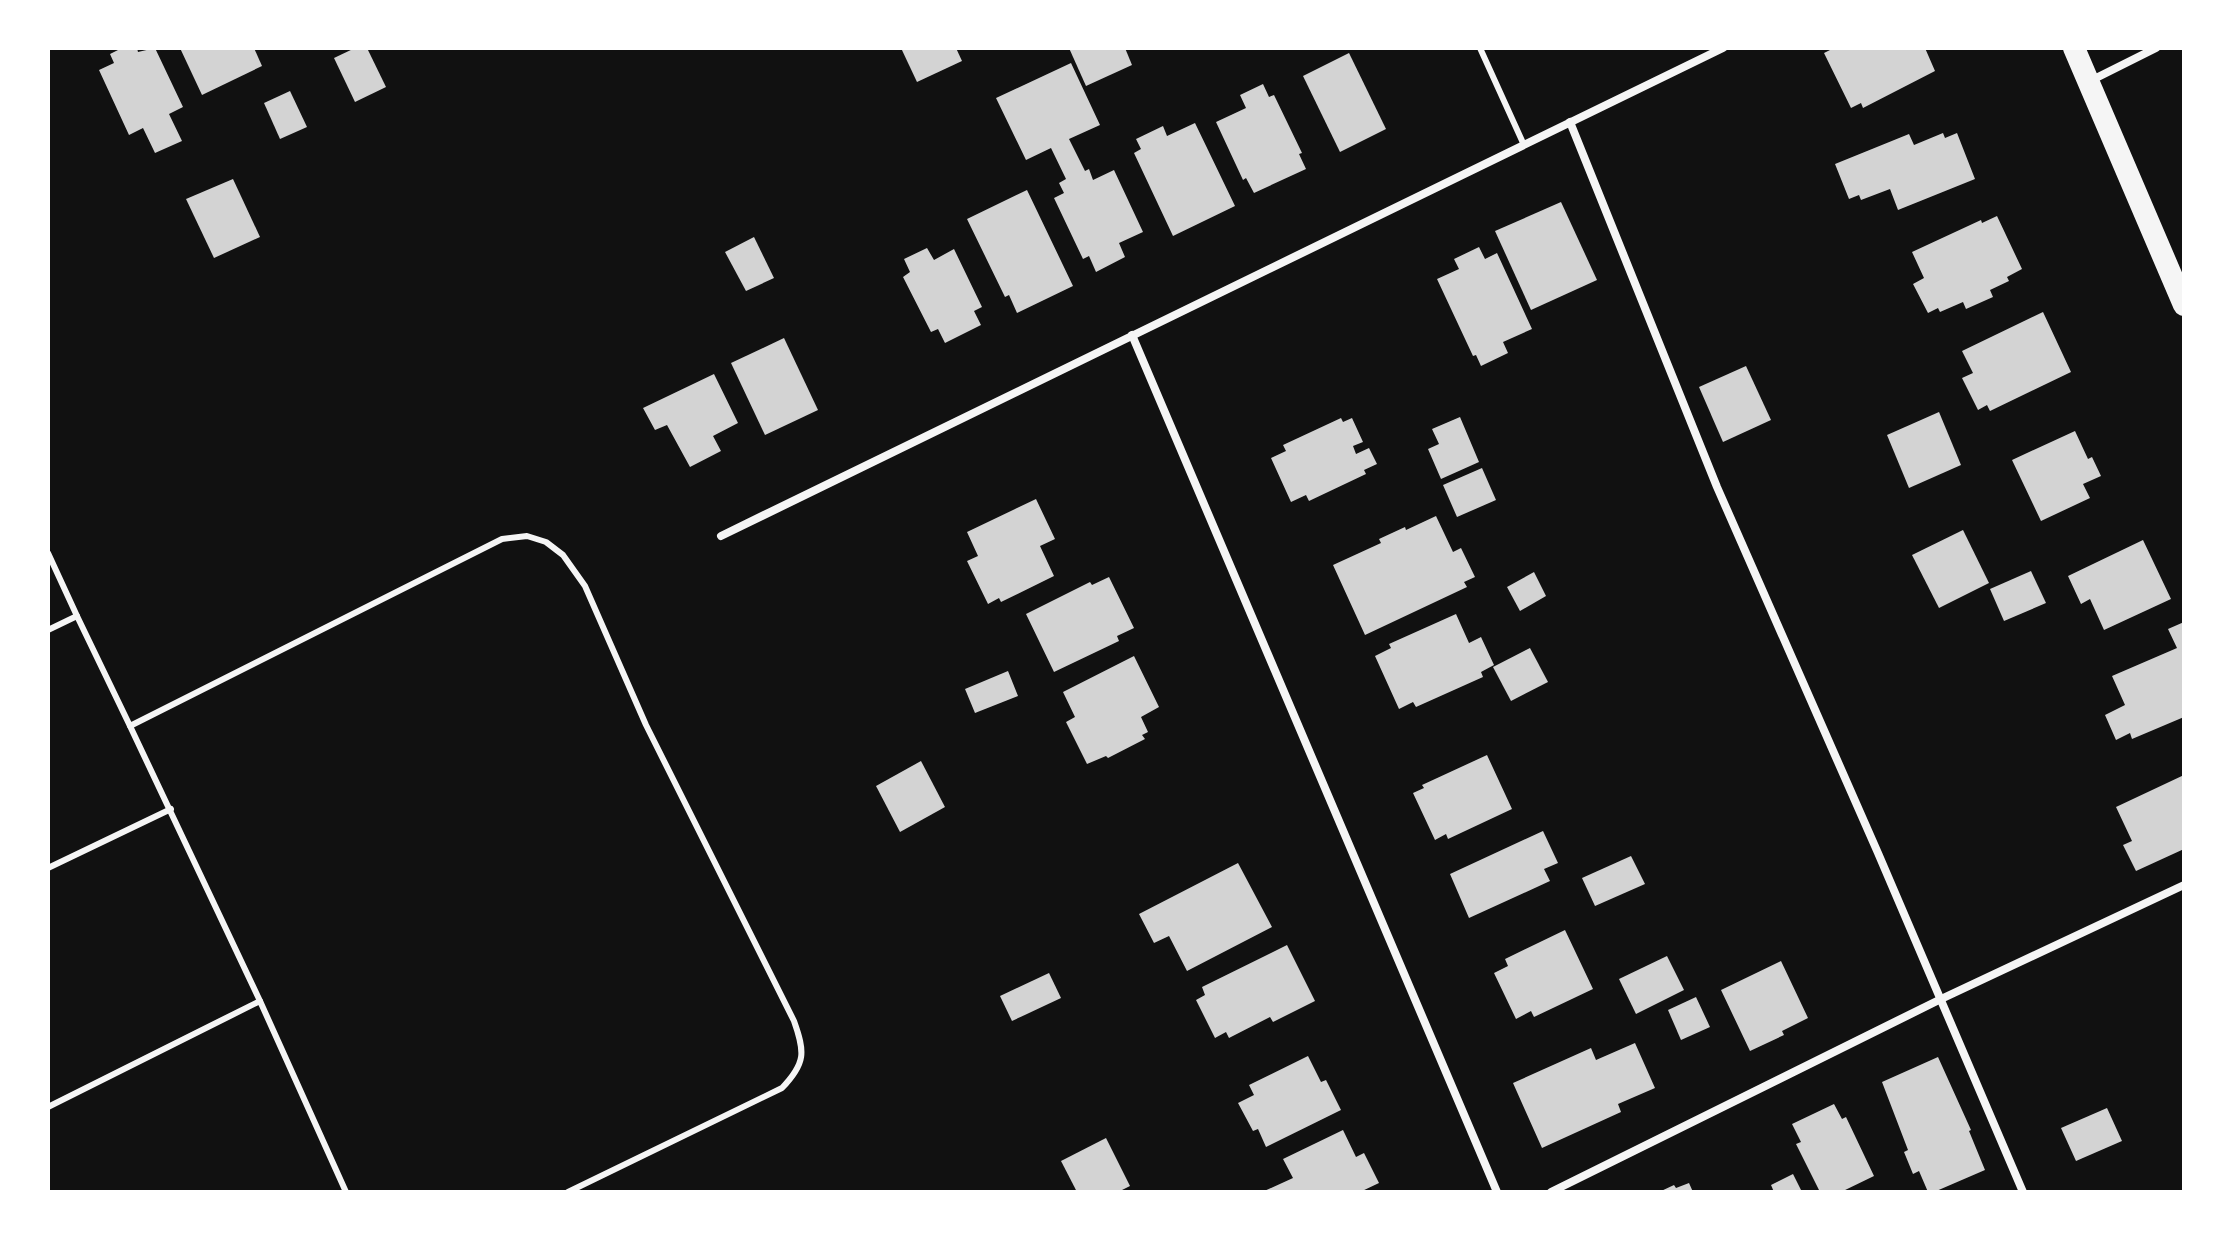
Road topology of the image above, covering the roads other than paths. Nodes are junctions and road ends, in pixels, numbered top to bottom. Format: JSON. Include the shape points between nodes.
{"nodes":[{"id":1,"x":1480,"y":48,"type":"edge"},
{"id":2,"x":1723,"y":48,"type":"edge"},
{"id":3,"x":2074,"y":48,"type":"edge"},
{"id":4,"x":2156,"y":48,"type":"edge"},
{"id":5,"x":2089,"y":81,"type":"junction"},
{"id":6,"x":1570,"y":122,"type":"junction"},
{"id":7,"x":1524,"y":145,"type":"junction"},
{"id":8,"x":2184,"y":305,"type":"edge"},
{"id":9,"x":1132,"y":335,"type":"junction"},
{"id":10,"x":721,"y":536,"type":"dead end"},
{"id":11,"x":48,"y":553,"type":"edge"},
{"id":12,"x":77,"y":616,"type":"junction"},
{"id":13,"x":48,"y":630,"type":"edge"},
{"id":14,"x":130,"y":726,"type":"junction"},
{"id":15,"x":171,"y":809,"type":"junction"},
{"id":16,"x":48,"y":868,"type":"edge"},
{"id":17,"x":2184,"y":885,"type":"edge"},
{"id":18,"x":1939,"y":1000,"type":"junction"},
{"id":19,"x":260,"y":1001,"type":"junction"},
{"id":20,"x":48,"y":1107,"type":"edge"},
{"id":21,"x":346,"y":1192,"type":"edge"},
{"id":22,"x":568,"y":1192,"type":"edge"},
{"id":23,"x":1497,"y":1192,"type":"edge"},
{"id":24,"x":1551,"y":1192,"type":"edge"},
{"id":25,"x":2023,"y":1192,"type":"edge"}],
"edges":[{"from":1,"to":7,"type":"lane"},
{"from":2,"to":6,"type":"street"},
{"from":3,"to":5,"type":"highway"},
{"from":4,"to":5,"type":"street"},
{"from":5,"to":8,"type":"highway"},
{"from":6,"to":7,"type":"street"},
{"from":6,"to":18,"type":"street","via":[[1717,487]]},
{"from":7,"to":9,"type":"street"},
{"from":9,"to":10,"type":"street"},
{"from":9,"to":23,"type":"street"},
{"from":11,"to":12,"type":"lane"},
{"from":12,"to":13,"type":"lane"},
{"from":12,"to":14,"type":"lane"},
{"from":14,"to":15,"type":"lane"},
{"from":14,"to":22,"type":"lane","via":[[502,539],[527,536],[563,555],[585,586],[646,725],[803,1046],[798,1071],[782,1088]]},
{"from":15,"to":16,"type":"lane"},
{"from":15,"to":19,"type":"lane"},
{"from":17,"to":18,"type":"street"},
{"from":18,"to":24,"type":"street"},
{"from":18,"to":25,"type":"street"},
{"from":19,"to":20,"type":"lane"},
{"from":19,"to":21,"type":"lane"}]}
